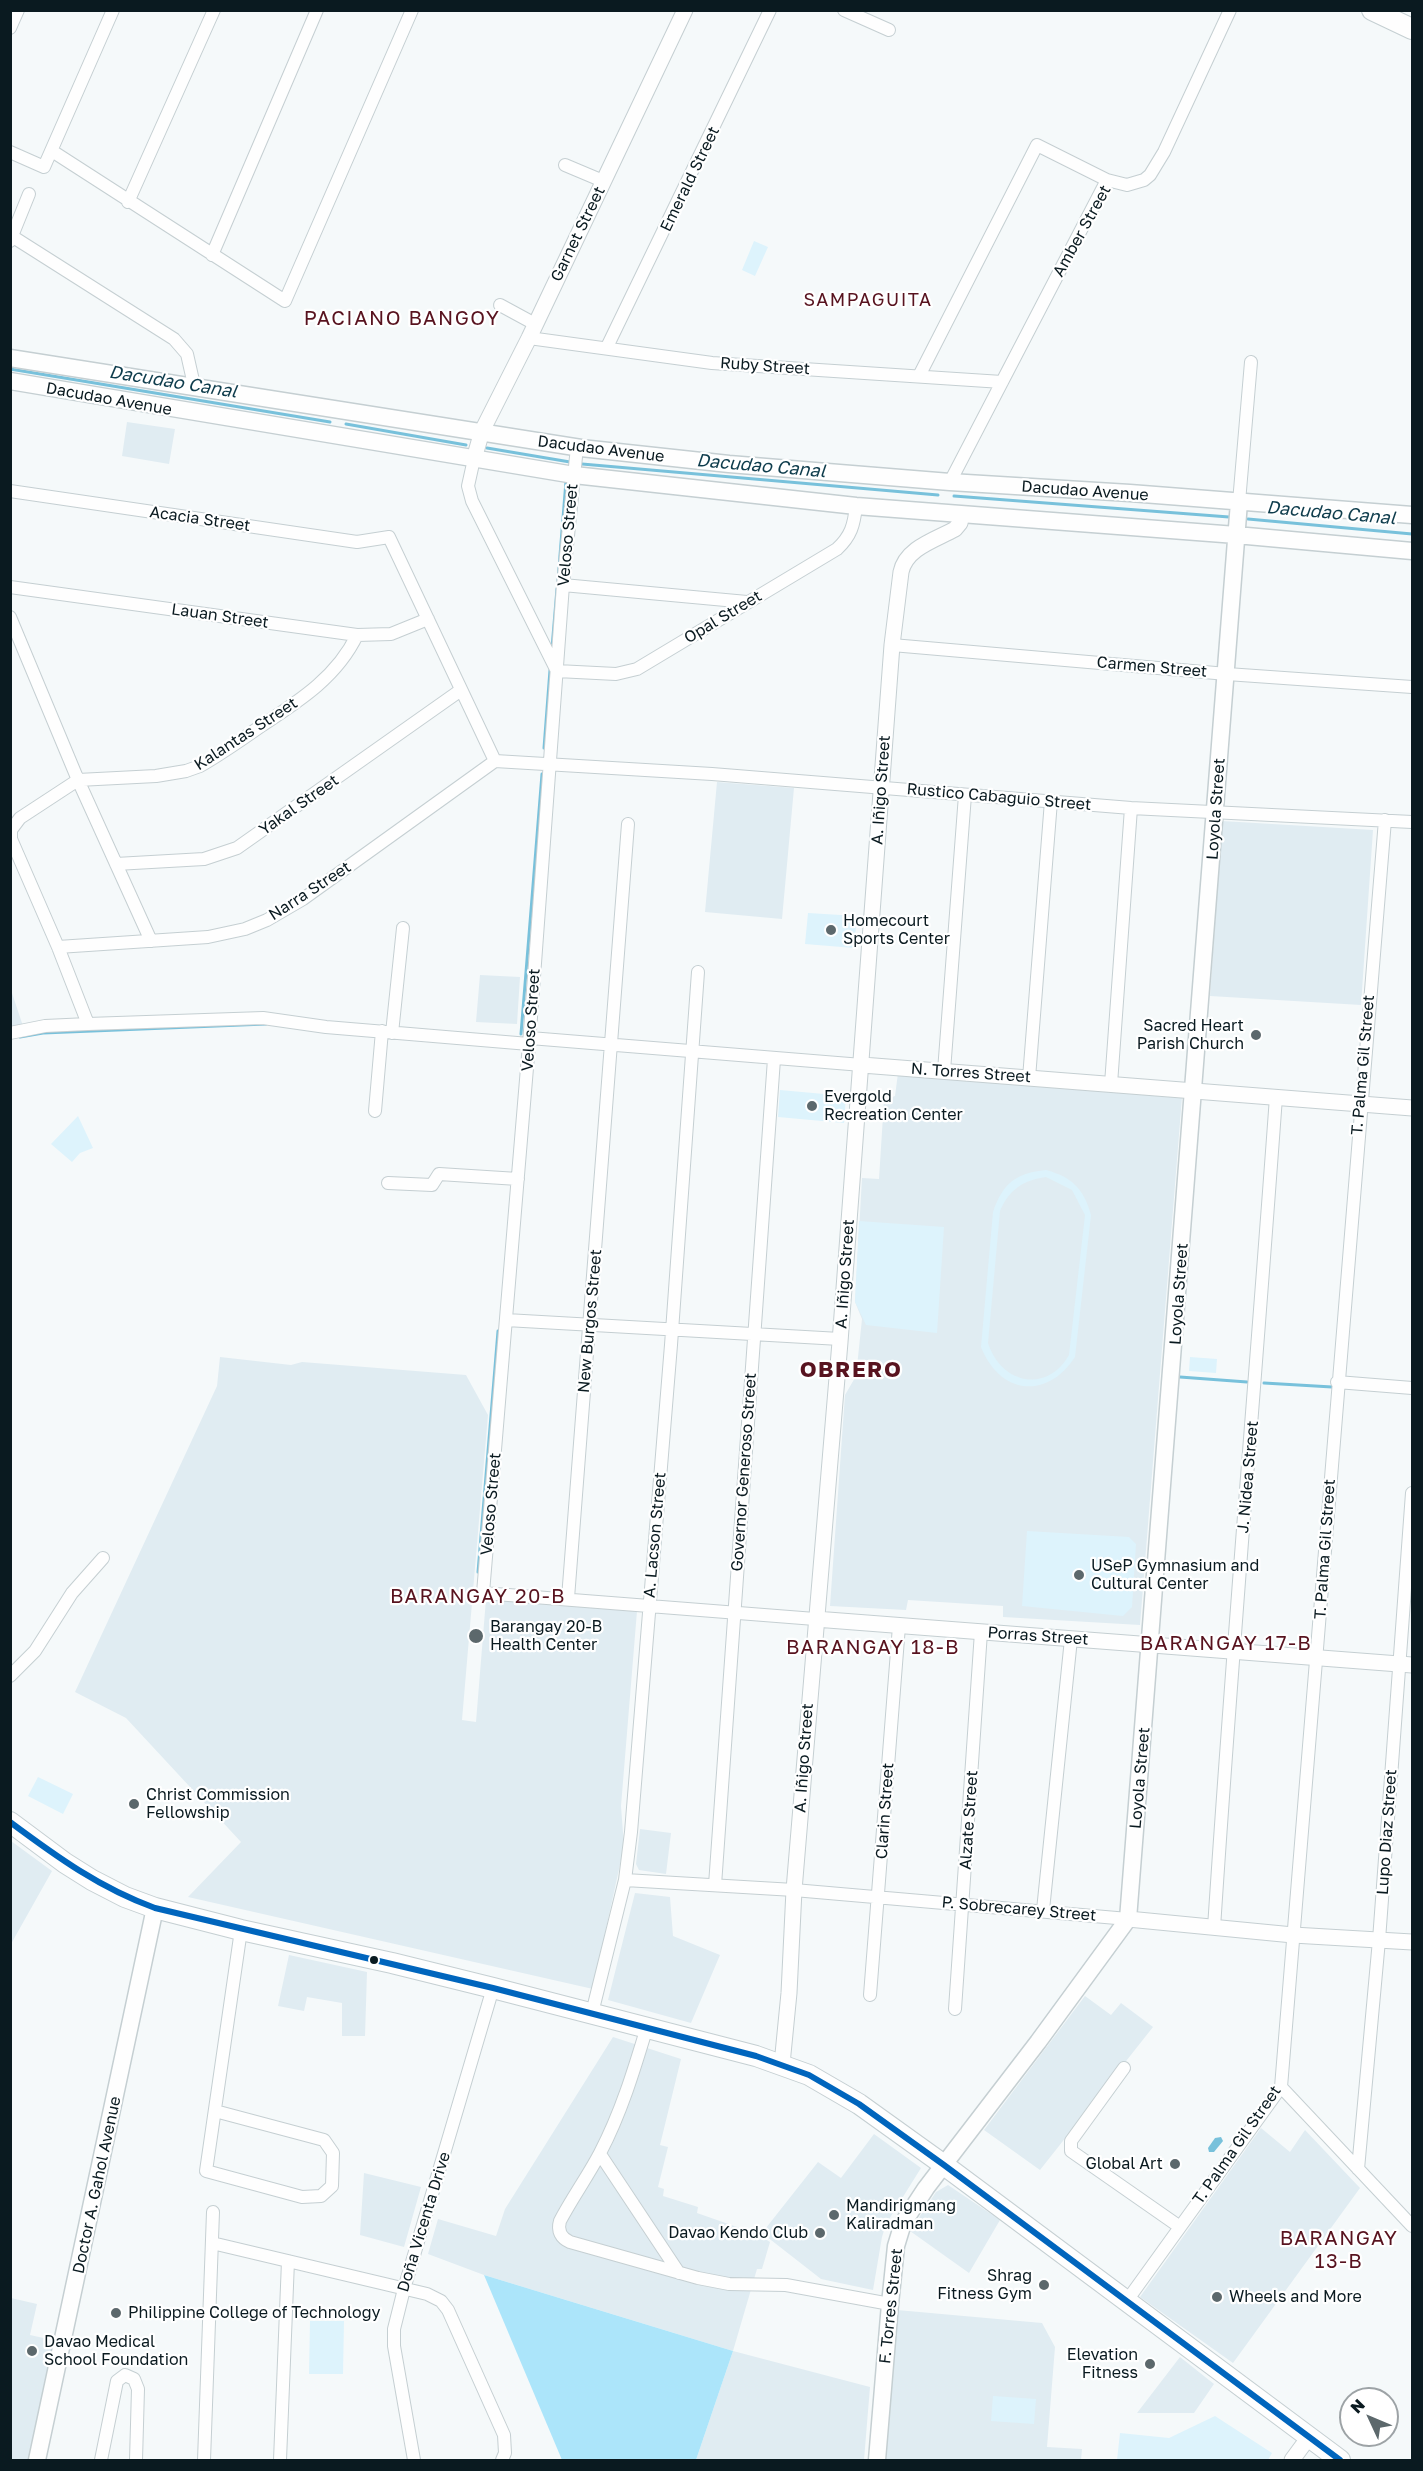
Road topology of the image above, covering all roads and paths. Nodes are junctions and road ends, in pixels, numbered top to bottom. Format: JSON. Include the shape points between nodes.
{"nodes":[{"id":1,"x":18,"y":10,"type":"edge"},
{"id":2,"x":113,"y":10,"type":"edge"},
{"id":3,"x":214,"y":10,"type":"edge"},
{"id":4,"x":317,"y":10,"type":"edge"},
{"id":5,"x":412,"y":10,"type":"edge"},
{"id":6,"x":685,"y":10,"type":"edge"},
{"id":7,"x":770,"y":10,"type":"edge"},
{"id":8,"x":844,"y":10,"type":"edge"},
{"id":9,"x":1230,"y":10,"type":"edge"},
{"id":10,"x":1372,"y":10,"type":"edge"},
{"id":11,"x":10,"y":28,"type":"edge"},
{"id":12,"x":1413,"y":29,"type":"edge"},
{"id":13,"x":890,"y":30,"type":"dead end"},
{"id":14,"x":52,"y":151,"type":"junction"},
{"id":15,"x":10,"y":152,"type":"edge"},
{"id":16,"x":565,"y":165,"type":"dead end"},
{"id":17,"x":1107,"y":180,"type":"junction"},
{"id":18,"x":603,"y":181,"type":"junction"},
{"id":19,"x":29,"y":194,"type":"dead end"},
{"id":20,"x":128,"y":202,"type":"junction"},
{"id":21,"x":11,"y":237,"type":"edge"},
{"id":22,"x":212,"y":255,"type":"junction"},
{"id":23,"x":500,"y":305,"type":"dead end"},
{"id":24,"x":535,"y":324,"type":"junction"},
{"id":25,"x":529,"y":338,"type":"junction"},
{"id":26,"x":607,"y":347,"type":"junction"},
{"id":27,"x":10,"y":358,"type":"edge"},
{"id":28,"x":1251,"y":362,"type":"dead end"},
{"id":29,"x":919,"y":376,"type":"junction"},
{"id":30,"x":1002,"y":382,"type":"junction"},
{"id":31,"x":14,"y":384,"type":"edge"},
{"id":32,"x":194,"y":385,"type":"junction"},
{"id":33,"x":335,"y":408,"type":"junction"},
{"id":34,"x":482,"y":431,"type":"junction"},
{"id":35,"x":330,"y":436,"type":"junction"},
{"id":36,"x":577,"y":447,"type":"junction"},
{"id":37,"x":474,"y":459,"type":"junction"},
{"id":38,"x":574,"y":475,"type":"junction"},
{"id":39,"x":950,"y":482,"type":"junction"},
{"id":40,"x":10,"y":491,"type":"edge"},
{"id":41,"x":1239,"y":502,"type":"junction"},
{"id":42,"x":856,"y":507,"type":"junction"},
{"id":43,"x":1412,"y":512,"type":"edge"},
{"id":44,"x":962,"y":515,"type":"junction"},
{"id":45,"x":1236,"y":535,"type":"junction"},
{"id":46,"x":1413,"y":551,"type":"edge"},
{"id":47,"x":563,"y":585,"type":"junction"},
{"id":48,"x":10,"y":587,"type":"edge"},
{"id":49,"x":747,"y":602,"type":"junction"},
{"id":50,"x":10,"y":617,"type":"edge"},
{"id":51,"x":428,"y":619,"type":"junction"},
{"id":52,"x":357,"y":635,"type":"junction"},
{"id":53,"x":892,"y":645,"type":"junction"},
{"id":54,"x":557,"y":671,"type":"junction"},
{"id":55,"x":1227,"y":674,"type":"junction"},
{"id":56,"x":1413,"y":687,"type":"edge"},
{"id":57,"x":461,"y":690,"type":"junction"},
{"id":58,"x":495,"y":761,"type":"junction"},
{"id":59,"x":550,"y":766,"type":"junction"},
{"id":60,"x":78,"y":780,"type":"junction"},
{"id":61,"x":881,"y":787,"type":"junction"},
{"id":62,"x":965,"y":795,"type":"junction"},
{"id":63,"x":1051,"y":801,"type":"junction"},
{"id":64,"x":1131,"y":808,"type":"junction"},
{"id":65,"x":1216,"y":812,"type":"junction"},
{"id":66,"x":1385,"y":820,"type":"junction"},
{"id":67,"x":1413,"y":822,"type":"edge"},
{"id":68,"x":628,"y":824,"type":"dead end"},
{"id":69,"x":116,"y":864,"type":"junction"},
{"id":70,"x":403,"y":928,"type":"dead end"},
{"id":71,"x":151,"y":941,"type":"junction"},
{"id":72,"x":58,"y":947,"type":"junction"},
{"id":73,"x":698,"y":972,"type":"dead end"},
{"id":74,"x":88,"y":1024,"type":"junction"},
{"id":75,"x":387,"y":1032,"type":"junction"},
{"id":76,"x":10,"y":1033,"type":"edge"},
{"id":77,"x":530,"y":1041,"type":"junction"},
{"id":78,"x":612,"y":1045,"type":"junction"},
{"id":79,"x":692,"y":1052,"type":"junction"},
{"id":80,"x":774,"y":1059,"type":"junction"},
{"id":81,"x":862,"y":1065,"type":"junction"},
{"id":82,"x":944,"y":1071,"type":"junction"},
{"id":83,"x":1029,"y":1078,"type":"junction"},
{"id":84,"x":1111,"y":1084,"type":"junction"},
{"id":85,"x":1194,"y":1091,"type":"junction"},
{"id":86,"x":1276,"y":1097,"type":"junction"},
{"id":87,"x":1360,"y":1105,"type":"junction"},
{"id":88,"x":1413,"y":1108,"type":"edge"},
{"id":89,"x":375,"y":1111,"type":"dead end"},
{"id":90,"x":518,"y":1179,"type":"junction"},
{"id":91,"x":388,"y":1183,"type":"dead end"},
{"id":92,"x":506,"y":1320,"type":"junction"},
{"id":93,"x":589,"y":1325,"type":"junction"},
{"id":94,"x":672,"y":1330,"type":"junction"},
{"id":95,"x":754,"y":1335,"type":"junction"},
{"id":96,"x":840,"y":1340,"type":"junction"},
{"id":97,"x":1337,"y":1382,"type":"junction"},
{"id":98,"x":1413,"y":1388,"type":"edge"},
{"id":99,"x":1413,"y":1493,"type":"edge"},
{"id":100,"x":103,"y":1558,"type":"dead end"},
{"id":101,"x":483,"y":1593,"type":"joint"},
{"id":102,"x":568,"y":1598,"type":"junction"},
{"id":103,"x":649,"y":1606,"type":"junction"},
{"id":104,"x":733,"y":1613,"type":"junction"},
{"id":105,"x":815,"y":1619,"type":"junction"},
{"id":106,"x":899,"y":1626,"type":"junction"},
{"id":107,"x":981,"y":1632,"type":"junction"},
{"id":108,"x":1071,"y":1639,"type":"junction"},
{"id":109,"x":1151,"y":1645,"type":"junction"},
{"id":110,"x":1232,"y":1652,"type":"junction"},
{"id":111,"x":1316,"y":1658,"type":"junction"},
{"id":112,"x":1406,"y":1665,"type":"edge"},
{"id":113,"x":10,"y":1676,"type":"edge"},
{"id":114,"x":10,"y":1822,"type":"edge"},
{"id":115,"x":625,"y":1880,"type":"junction"},
{"id":116,"x":716,"y":1885,"type":"junction"},
{"id":117,"x":794,"y":1890,"type":"junction"},
{"id":118,"x":878,"y":1898,"type":"junction"},
{"id":119,"x":963,"y":1904,"type":"junction"},
{"id":120,"x":155,"y":1908,"type":"junction"},
{"id":121,"x":1043,"y":1910,"type":"junction"},
{"id":122,"x":1128,"y":1919,"type":"junction"},
{"id":123,"x":1214,"y":1928,"type":"junction"},
{"id":124,"x":241,"y":1930,"type":"junction"},
{"id":125,"x":1293,"y":1935,"type":"junction"},
{"id":126,"x":1379,"y":1940,"type":"junction"},
{"id":127,"x":1413,"y":1942,"type":"edge"},
{"id":128,"x":493,"y":1988,"type":"junction"},
{"id":129,"x":870,"y":1995,"type":"dead end"},
{"id":130,"x":956,"y":2009,"type":"dead end"},
{"id":131,"x":592,"y":2013,"type":"junction"},
{"id":132,"x":646,"y":2027,"type":"junction"},
{"id":133,"x":782,"y":2064,"type":"junction"},
{"id":134,"x":1124,"y":2068,"type":"dead end"},
{"id":135,"x":1281,"y":2087,"type":"junction"},
{"id":136,"x":215,"y":2111,"type":"junction"},
{"id":137,"x":600,"y":2154,"type":"junction"},
{"id":138,"x":944,"y":2165,"type":"junction"},
{"id":139,"x":1358,"y":2169,"type":"junction"},
{"id":140,"x":213,"y":2212,"type":"dead end"},
{"id":141,"x":1413,"y":2226,"type":"edge"},
{"id":142,"x":1179,"y":2227,"type":"junction"},
{"id":143,"x":212,"y":2243,"type":"junction"},
{"id":144,"x":288,"y":2261,"type":"junction"},
{"id":145,"x":679,"y":2272,"type":"junction"},
{"id":146,"x":404,"y":2289,"type":"junction"},
{"id":147,"x":1126,"y":2302,"type":"junction"},
{"id":148,"x":890,"y":2304,"type":"junction"},
{"id":149,"x":1309,"y":2437,"type":"junction"},
{"id":150,"x":37,"y":2460,"type":"edge"},
{"id":151,"x":101,"y":2460,"type":"edge"},
{"id":152,"x":136,"y":2460,"type":"edge"},
{"id":153,"x":204,"y":2460,"type":"edge"},
{"id":154,"x":280,"y":2460,"type":"edge"},
{"id":155,"x":414,"y":2460,"type":"edge"},
{"id":156,"x":502,"y":2460,"type":"edge"},
{"id":157,"x":877,"y":2460,"type":"edge"},
{"id":158,"x":1292,"y":2460,"type":"edge"},
{"id":159,"x":1341,"y":2460,"type":"edge"}],
"edges":[{"from":1,"to":11,"type":"street"},
{"from":2,"to":14,"type":"street"},
{"from":3,"to":20,"type":"street"},
{"from":4,"to":22,"type":"street"},
{"from":5,"to":22,"type":"street","via":[[285,301]]},
{"from":6,"to":18,"type":"street","name":"Garnet Street"},
{"from":7,"to":26,"type":"street","name":"Emerald Street"},
{"from":8,"to":13,"type":"street"},
{"from":9,"to":17,"type":"street","name":"Amber Street","via":[[1154,170],[1136,184]]},
{"from":10,"to":12,"type":"main road"},
{"from":14,"to":15,"type":"street","via":[[44,167]]},
{"from":14,"to":20,"type":"street"},
{"from":16,"to":18,"type":"street"},
{"from":17,"to":29,"type":"street","via":[[1037,145]]},
{"from":17,"to":30,"type":"street","name":"Amber Street"},
{"from":18,"to":24,"type":"street","name":"Garnet Street"},
{"from":19,"to":21,"type":"street"},
{"from":20,"to":22,"type":"street"},
{"from":21,"to":32,"type":"street","via":[[174,339],[187,354]]},
{"from":23,"to":24,"type":"street"},
{"from":24,"to":25,"type":"street","name":"Garnet Street"},
{"from":25,"to":26,"type":"street","name":"Ruby Street"},
{"from":25,"to":34,"type":"street","name":"Garnet Street"},
{"from":26,"to":29,"type":"street","name":"Ruby Street","via":[[712,363]]},
{"from":27,"to":32,"type":"main road","name":"Dacudao Avenue"},
{"from":28,"to":41,"type":"street","name":"Loyola Street"},
{"from":29,"to":30,"type":"street","name":"Ruby Street"},
{"from":30,"to":39,"type":"street","name":"Amber Street"},
{"from":31,"to":35,"type":"main road","name":"Dacudao Avenue"},
{"from":32,"to":33,"type":"main road","name":"Dacudao Avenue"},
{"from":33,"to":34,"type":"main road","name":"Dacudao Avenue"},
{"from":33,"to":35,"type":"main road"},
{"from":34,"to":36,"type":"main road","name":"Dacudao Avenue"},
{"from":34,"to":37,"type":"street","name":"Garnet Street"},
{"from":35,"to":37,"type":"main road","name":"Dacudao Avenue"},
{"from":36,"to":38,"type":"street","name":"Veloso Street"},
{"from":36,"to":39,"type":"main road","name":"Dacudao Avenue"},
{"from":37,"to":38,"type":"main road","name":"Dacudao Avenue"},
{"from":37,"to":54,"type":"street","via":[[468,486],[472,501]]},
{"from":38,"to":42,"type":"main road","name":"Dacudao Avenue"},
{"from":38,"to":47,"type":"street","name":"Veloso Street"},
{"from":39,"to":41,"type":"main road","name":"Dacudao Avenue"},
{"from":40,"to":51,"type":"street","name":"Acacia Street","via":[[357,542],[389,537]]},
{"from":41,"to":43,"type":"main road","name":"Dacudao Avenue"},
{"from":41,"to":45,"type":"main road","name":"Loyola Street"},
{"from":42,"to":44,"type":"main road","name":"Dacudao Avenue"},
{"from":42,"to":49,"type":"street","name":"Opal Street","via":[[850,534],[837,549]]},
{"from":44,"to":45,"type":"main road","name":"Dacudao Avenue"},
{"from":44,"to":53,"type":"street","name":"A. Iñigo Street","via":[[955,529],[905,561]]},
{"from":45,"to":46,"type":"main road","name":"Dacudao Avenue"},
{"from":45,"to":55,"type":"main road","name":"Loyola Street"},
{"from":47,"to":49,"type":"street"},
{"from":47,"to":54,"type":"street","name":"Veloso Street"},
{"from":48,"to":52,"type":"street","name":"Lauan Street"},
{"from":49,"to":54,"type":"street","name":"Opal Street","via":[[637,669],[616,674]]},
{"from":50,"to":60,"type":"street"},
{"from":51,"to":52,"type":"street","name":"Lauan Street","via":[[391,634]]},
{"from":51,"to":57,"type":"street"},
{"from":52,"to":60,"type":"street","name":"Kalantas Street","via":[[334,669],[310,692],[200,766],[156,776]]},
{"from":53,"to":55,"type":"street","name":"Carmen Street"},
{"from":53,"to":61,"type":"street","name":"A. Iñigo Street"},
{"from":54,"to":59,"type":"street","name":"Veloso Street"},
{"from":55,"to":56,"type":"street","name":"Carmen Street"},
{"from":55,"to":65,"type":"main road","name":"Loyola Street"},
{"from":57,"to":58,"type":"street"},
{"from":57,"to":69,"type":"street","name":"Yakal Street","via":[[237,848],[204,859]]},
{"from":58,"to":59,"type":"street","name":"Rustico Cabaguio Street"},
{"from":58,"to":71,"type":"street","name":"Narra Street","via":[[282,912],[227,934]]},
{"from":59,"to":61,"type":"street","name":"Rustico Cabaguio Street"},
{"from":59,"to":77,"type":"street","name":"Veloso Street"},
{"from":60,"to":69,"type":"street"},
{"from":60,"to":72,"type":"street","via":[[26,814],[14,825],[11,839]]},
{"from":61,"to":62,"type":"street","name":"Rustico Cabaguio Street"},
{"from":61,"to":81,"type":"street","name":"A. Iñigo Street"},
{"from":62,"to":63,"type":"street","name":"Rustico Cabaguio Street"},
{"from":62,"to":82,"type":"street"},
{"from":63,"to":64,"type":"street","name":"Rustico Cabaguio Street"},
{"from":63,"to":83,"type":"street"},
{"from":64,"to":65,"type":"street","name":"Rustico Cabaguio Street"},
{"from":64,"to":84,"type":"street"},
{"from":65,"to":66,"type":"street","name":"Rustico Cabaguio Street"},
{"from":65,"to":85,"type":"main road","name":"Loyola Street"},
{"from":66,"to":67,"type":"street","name":"Rustico Cabaguio Street"},
{"from":66,"to":87,"type":"street","name":"T. Palma Gil Street"},
{"from":68,"to":78,"type":"street","name":"New Burgos Street"},
{"from":69,"to":71,"type":"street"},
{"from":70,"to":75,"type":"street"},
{"from":71,"to":72,"type":"street","name":"Narra Street"},
{"from":72,"to":74,"type":"street"},
{"from":73,"to":79,"type":"street","name":"A. Lacson Street"},
{"from":74,"to":75,"type":"street","name":"N. Torres Street","via":[[275,1019]]},
{"from":74,"to":76,"type":"street","name":"N. Torres Street"},
{"from":75,"to":77,"type":"street","name":"N. Torres Street"},
{"from":75,"to":89,"type":"street"},
{"from":77,"to":78,"type":"street","name":"N. Torres Street"},
{"from":77,"to":90,"type":"street","name":"Veloso Street"},
{"from":78,"to":79,"type":"street","name":"N. Torres Street"},
{"from":78,"to":93,"type":"street","name":"New Burgos Street"},
{"from":79,"to":80,"type":"street","name":"N. Torres Street"},
{"from":79,"to":94,"type":"street","name":"A. Lacson Street"},
{"from":80,"to":81,"type":"street","name":"N. Torres Street"},
{"from":80,"to":95,"type":"street","name":"Governor Generoso Street"},
{"from":81,"to":82,"type":"street","name":"N. Torres Street"},
{"from":81,"to":96,"type":"street","name":"A. Iñigo Street"},
{"from":82,"to":83,"type":"street","name":"N. Torres Street"},
{"from":83,"to":84,"type":"street","name":"N. Torres Street"},
{"from":84,"to":85,"type":"street","name":"N. Torres Street"},
{"from":85,"to":86,"type":"street","name":"N. Torres Street"},
{"from":85,"to":109,"type":"main road","name":"Loyola Street"},
{"from":86,"to":87,"type":"street","name":"N. Torres Street"},
{"from":86,"to":110,"type":"street","name":"J. Nidea Street"},
{"from":87,"to":88,"type":"street","name":"N. Torres Street"},
{"from":87,"to":97,"type":"street","name":"T. Palma Gil Street"},
{"from":90,"to":91,"type":"street","via":[[439,1174],[432,1185]]},
{"from":90,"to":92,"type":"street","name":"Veloso Street"},
{"from":92,"to":93,"type":"street"},
{"from":92,"to":101,"type":"street","name":"Veloso Street"},
{"from":93,"to":94,"type":"street"},
{"from":93,"to":102,"type":"street","name":"New Burgos Street"},
{"from":94,"to":95,"type":"street"},
{"from":94,"to":103,"type":"street","name":"A. Lacson Street"},
{"from":95,"to":96,"type":"street"},
{"from":95,"to":104,"type":"street","name":"Governor Generoso Street"},
{"from":96,"to":105,"type":"street","name":"A. Iñigo Street"},
{"from":97,"to":98,"type":"street"},
{"from":97,"to":111,"type":"street","name":"T. Palma Gil Street"},
{"from":99,"to":112,"type":"street","name":"Lupo Diaz Street"},
{"from":100,"to":113,"type":"street","via":[[72,1593],[35,1651]]},
{"from":101,"to":102,"type":"street","name":"Porras Street"},
{"from":102,"to":103,"type":"street","name":"Porras Street"},
{"from":103,"to":104,"type":"street","name":"Porras Street"},
{"from":103,"to":115,"type":"street","name":"A. Lacson Street"},
{"from":104,"to":105,"type":"street","name":"Porras Street"},
{"from":104,"to":116,"type":"street","name":"Governor Generoso Street"},
{"from":105,"to":106,"type":"street","name":"Porras Street"},
{"from":105,"to":117,"type":"street","name":"A. Iñigo Street"},
{"from":106,"to":107,"type":"street","name":"Porras Street"},
{"from":106,"to":118,"type":"street","name":"Clarin Street"},
{"from":107,"to":108,"type":"street","name":"Porras Street"},
{"from":107,"to":119,"type":"street","name":"Alzate Street"},
{"from":108,"to":109,"type":"street","name":"Porras Street"},
{"from":108,"to":121,"type":"street"},
{"from":109,"to":110,"type":"street","name":"Porras Street"},
{"from":109,"to":122,"type":"main road","name":"Loyola Street"},
{"from":110,"to":111,"type":"street","name":"Porras Street"},
{"from":110,"to":123,"type":"street","name":"J. Nidea Street"},
{"from":111,"to":112,"type":"street","name":"Porras Street"},
{"from":111,"to":125,"type":"street","name":"T. Palma Gil Street"},
{"from":112,"to":126,"type":"street","name":"Lupo Diaz Street"},
{"from":114,"to":120,"type":"main road","via":[[92,1880]]},
{"from":115,"to":116,"type":"street","name":"P. Sobrecarey Street"},
{"from":115,"to":131,"type":"street","name":"A. Lacson Street"},
{"from":116,"to":117,"type":"street","name":"P. Sobrecarey Street"},
{"from":117,"to":118,"type":"street","name":"P. Sobrecarey Street"},
{"from":117,"to":133,"type":"street","name":"A. Iñigo Street"},
{"from":118,"to":119,"type":"street","name":"P. Sobrecarey Street"},
{"from":118,"to":129,"type":"street","name":"Clarin Street"},
{"from":119,"to":121,"type":"street","name":"P. Sobrecarey Street"},
{"from":119,"to":130,"type":"street","name":"Alzate Street"},
{"from":120,"to":124,"type":"main road"},
{"from":120,"to":150,"type":"main road","name":"Doctor A. Gahol Avenue"},
{"from":121,"to":122,"type":"street","name":"P. Sobrecarey Street"},
{"from":122,"to":123,"type":"street","name":"P. Sobrecarey Street"},
{"from":122,"to":138,"type":"main road"},
{"from":123,"to":125,"type":"street","name":"P. Sobrecarey Street"},
{"from":124,"to":128,"type":"main road"},
{"from":124,"to":136,"type":"street"},
{"from":125,"to":126,"type":"street","name":"P. Sobrecarey Street"},
{"from":125,"to":135,"type":"street","name":"T. Palma Gil Street"},
{"from":126,"to":127,"type":"street","name":"P. Sobrecarey Street"},
{"from":126,"to":139,"type":"street","name":"Lupo Diaz Street"},
{"from":128,"to":131,"type":"main road"},
{"from":128,"to":146,"type":"street","name":"Doña Vicenta Drive"},
{"from":131,"to":132,"type":"main road"},
{"from":132,"to":133,"type":"main road"},
{"from":132,"to":137,"type":"street","via":[[624,2097]]},
{"from":133,"to":138,"type":"main road","via":[[834,2088]]},
{"from":134,"to":142,"type":"street","via":[[1071,2141],[1071,2151]]},
{"from":135,"to":139,"type":"street"},
{"from":135,"to":142,"type":"street","name":"T. Palma Gil Street"},
{"from":136,"to":136,"type":"street","via":[[206,2171],[302,2197],[321,2196],[332,2186],[333,2153],[324,2140]]},
{"from":137,"to":145,"type":"street"},
{"from":137,"to":145,"type":"street","via":[[560,2221],[562,2236],[570,2242]]},
{"from":138,"to":147,"type":"main road"},
{"from":138,"to":148,"type":"main road","name":"F. Torres Street","via":[[900,2229]]},
{"from":139,"to":141,"type":"street"},
{"from":140,"to":143,"type":"street"},
{"from":142,"to":147,"type":"street","name":"T. Palma Gil Street"},
{"from":143,"to":144,"type":"street"},
{"from":143,"to":153,"type":"street"},
{"from":144,"to":146,"type":"street"},
{"from":144,"to":154,"type":"street"},
{"from":145,"to":148,"type":"street","via":[[712,2281],[786,2285]]},
{"from":146,"to":155,"type":"street","name":"Doña Vicenta Drive","via":[[394,2346]]},
{"from":146,"to":156,"type":"street","via":[[435,2297],[445,2305],[504,2435],[506,2453]]},
{"from":147,"to":149,"type":"main road"},
{"from":148,"to":157,"type":"main road","name":"F. Torres Street"},
{"from":149,"to":158,"type":"street"},
{"from":149,"to":159,"type":"main road"},
{"from":151,"to":152,"type":"street","via":[[117,2381],[125,2376],[134,2379],[138,2390]]}]}
